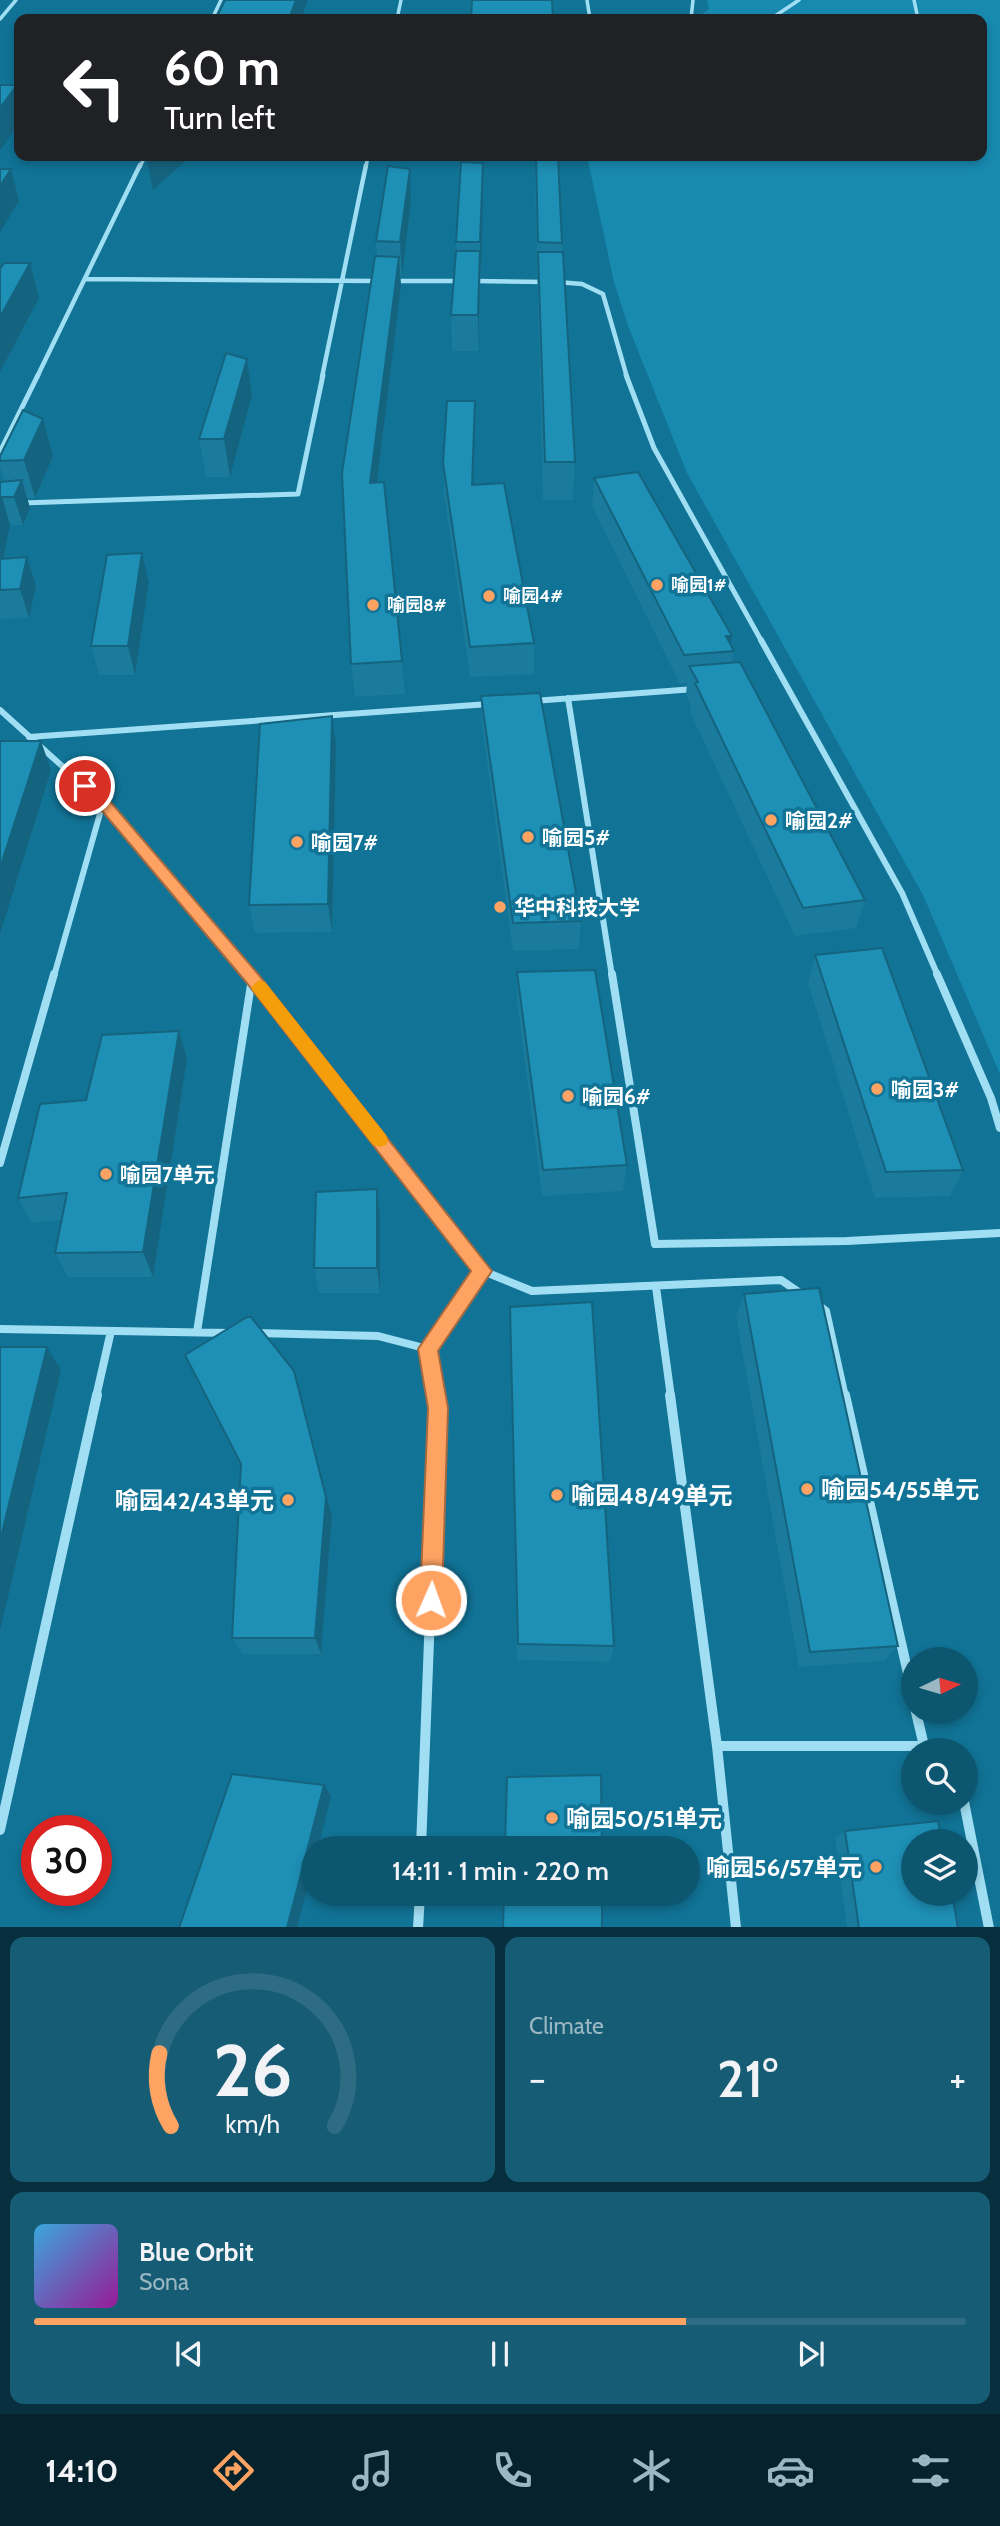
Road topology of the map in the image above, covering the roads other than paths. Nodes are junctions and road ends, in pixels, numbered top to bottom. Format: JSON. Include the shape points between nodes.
{"nodes":[{"id":1,"x":16,"y":0,"type":"edge"},
{"id":2,"x":799,"y":0,"type":"edge"},
{"id":3,"x":778,"y":14,"type":"edge"},
{"id":4,"x":0,"y":19,"type":"edge"},
{"id":5,"x":143,"y":161,"type":"edge"},
{"id":6,"x":367,"y":161,"type":"edge"},
{"id":7,"x":85,"y":279,"type":"junction"},
{"id":8,"x":342,"y":281,"type":"junction"},
{"id":9,"x":0,"y":452,"type":"edge"},
{"id":10,"x":13,"y":503,"type":"edge"},
{"id":11,"x":698,"y":688,"type":"edge"},
{"id":12,"x":568,"y":698,"type":"junction"},
{"id":13,"x":529,"y":701,"type":"edge"},
{"id":14,"x":503,"y":704,"type":"edge"},
{"id":15,"x":0,"y":710,"type":"edge"},
{"id":16,"x":29,"y":737,"type":"junction"},
{"id":17,"x":103,"y":803,"type":"junction"},
{"id":18,"x":252,"y":978,"type":"junction"},
{"id":19,"x":1000,"y":1128,"type":"edge"},
{"id":20,"x":0,"y":1163,"type":"edge"},
{"id":21,"x":1000,"y":1233,"type":"edge"},
{"id":22,"x":483,"y":1271,"type":"junction"},
{"id":23,"x":656,"y":1287,"type":"junction"},
{"id":24,"x":0,"y":1329,"type":"edge"},
{"id":25,"x":111,"y":1331,"type":"junction"},
{"id":26,"x":197,"y":1332,"type":"junction"},
{"id":27,"x":428,"y":1349,"type":"junction"},
{"id":28,"x":902,"y":1647,"type":"edge"},
{"id":29,"x":717,"y":1746,"type":"junction"},
{"id":30,"x":901,"y":1748,"type":"edge"},
{"id":31,"x":967,"y":1815,"type":"edge"},
{"id":32,"x":0,"y":1830,"type":"edge"},
{"id":33,"x":421,"y":1836,"type":"edge"},
{"id":34,"x":419,"y":1906,"type":"edge"},
{"id":35,"x":418,"y":1927,"type":"edge"},
{"id":36,"x":736,"y":1927,"type":"edge"},
{"id":37,"x":989,"y":1927,"type":"edge"}],
"edges":[{"from":1,"to":4,"type":"street"},
{"from":2,"to":3,"type":"street"},
{"from":5,"to":7,"type":"street"},
{"from":6,"to":8,"type":"street"},
{"from":7,"to":8,"type":"street"},
{"from":7,"to":9,"type":"street"},
{"from":8,"to":10,"type":"street","via":[[298,494]]},
{"from":8,"to":19,"type":"street","via":[[580,282],[603,294],[629,384],[654,448],[902,893]]},
{"from":11,"to":12,"type":"street"},
{"from":12,"to":13,"type":"street"},
{"from":12,"to":21,"type":"street","via":[[655,1244]]},
{"from":14,"to":16,"type":"street"},
{"from":15,"to":16,"type":"street"},
{"from":16,"to":17,"type":"street"},
{"from":17,"to":18,"type":"street"},
{"from":17,"to":20,"type":"street"},
{"from":18,"to":22,"type":"street"},
{"from":18,"to":26,"type":"street"},
{"from":22,"to":23,"type":"street","via":[[532,1291]]},
{"from":22,"to":27,"type":"street"},
{"from":23,"to":28,"type":"street","via":[[781,1280],[826,1311]]},
{"from":23,"to":29,"type":"street"},
{"from":24,"to":25,"type":"street"},
{"from":25,"to":26,"type":"street"},
{"from":25,"to":32,"type":"street"},
{"from":26,"to":27,"type":"street","via":[[379,1336]]},
{"from":27,"to":33,"type":"street","via":[[438,1408]]},
{"from":29,"to":30,"type":"street"},
{"from":29,"to":36,"type":"street"},
{"from":31,"to":37,"type":"street"},
{"from":34,"to":35,"type":"street"}]}
